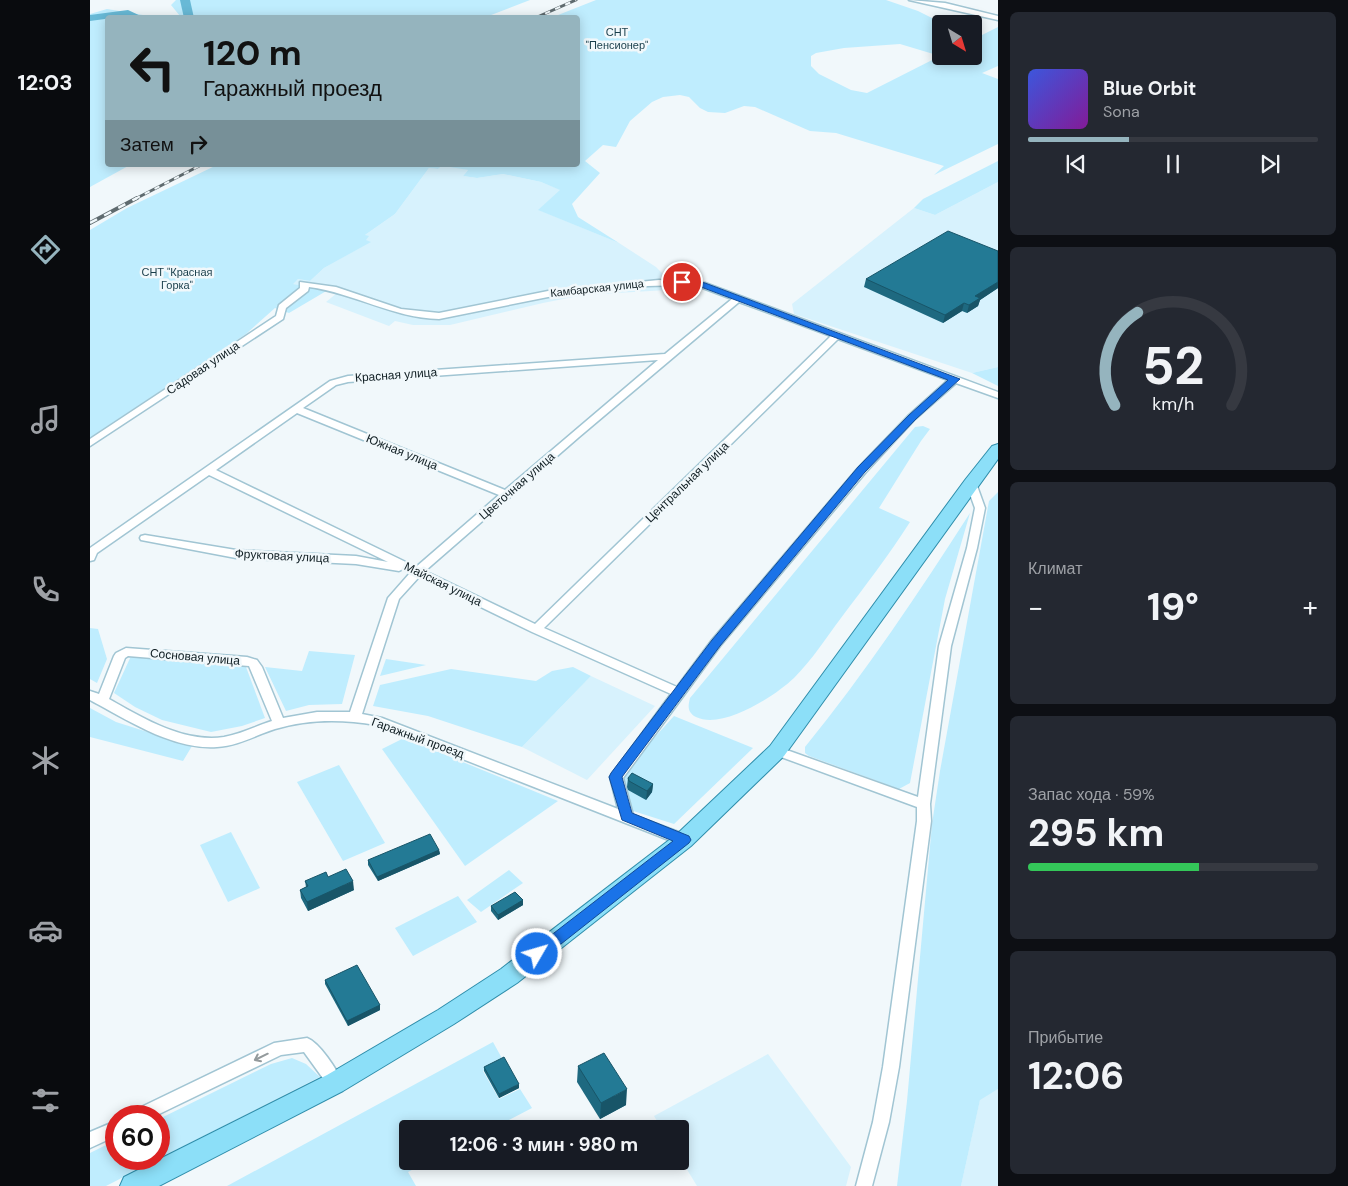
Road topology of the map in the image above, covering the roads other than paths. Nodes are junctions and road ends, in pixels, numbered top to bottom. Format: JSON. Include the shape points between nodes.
{"nodes":[{"id":1,"x":912,"y":0,"type":"edge"},
{"id":2,"x":998,"y":18,"type":"edge"},
{"id":3,"x":302,"y":284,"type":"joint"},
{"id":4,"x":738,"y":298,"type":"junction"},
{"id":5,"x":837,"y":335,"type":"junction"},
{"id":6,"x":668,"y":357,"type":"junction"},
{"id":7,"x":955,"y":379,"type":"junction"},
{"id":8,"x":998,"y":395,"type":"edge"},
{"id":9,"x":297,"y":408,"type":"junction"},
{"id":10,"x":90,"y":443,"type":"edge"},
{"id":11,"x":998,"y":449,"type":"edge"},
{"id":12,"x":210,"y":471,"type":"junction"},
{"id":13,"x":971,"y":483,"type":"junction"},
{"id":14,"x":507,"y":495,"type":"junction"},
{"id":15,"x":145,"y":538,"type":"dead end"},
{"id":16,"x":90,"y":557,"type":"edge"},
{"id":17,"x":418,"y":571,"type":"junction"},
{"id":18,"x":536,"y":629,"type":"junction"},
{"id":19,"x":678,"y":692,"type":"junction"},
{"id":20,"x":90,"y":695,"type":"edge"},
{"id":21,"x":102,"y":702,"type":"junction"},
{"id":22,"x":355,"y":716,"type":"junction"},
{"id":23,"x":279,"y":724,"type":"junction"},
{"id":24,"x":777,"y":751,"type":"junction"},
{"id":25,"x":923,"y":804,"type":"junction"},
{"id":26,"x":627,"y":817,"type":"junction"},
{"id":27,"x":684,"y":840,"type":"junction"},
{"id":28,"x":335,"y":1083,"type":"junction"},
{"id":29,"x":162,"y":1105,"type":"edge"},
{"id":30,"x":105,"y":1133,"type":"edge"},
{"id":31,"x":90,"y":1140,"type":"edge"},
{"id":32,"x":133,"y":1186,"type":"edge"},
{"id":33,"x":864,"y":1186,"type":"edge"}],
"edges":[{"from":1,"to":2,"type":"street"},
{"from":3,"to":4,"type":"street","name":"Камбарская улица","via":[[336,289],[407,315],[422,317],[540,294],[666,281],[702,285]]},
{"from":3,"to":10,"type":"street","name":"Садовая улица","via":[[305,289],[282,307],[280,317]]},
{"from":4,"to":5,"type":"street","name":"Камбарская улица"},
{"from":4,"to":6,"type":"street","name":"Цветочная улица"},
{"from":5,"to":7,"type":"street","name":"Камбарская улица"},
{"from":5,"to":18,"type":"street","name":"Центральная улица"},
{"from":6,"to":9,"type":"street","name":"Красная улица","via":[[348,379],[333,383]]},
{"from":6,"to":14,"type":"street","name":"Цветочная улица"},
{"from":7,"to":8,"type":"street","name":"Камбарская улица"},
{"from":7,"to":19,"type":"street","via":[[912,417],[862,470]]},
{"from":9,"to":12,"type":"street","name":"Красная улица"},
{"from":9,"to":14,"type":"street","name":"Южная улица"},
{"from":11,"to":13,"type":"main road"},
{"from":12,"to":16,"type":"street","name":"Красная улица","via":[[93,551]]},
{"from":12,"to":17,"type":"street","name":"Майская улица"},
{"from":13,"to":24,"type":"main road"},
{"from":13,"to":25,"type":"street","via":[[980,508],[945,646]]},
{"from":14,"to":17,"type":"street","name":"Цветочная улица"},
{"from":15,"to":17,"type":"street","name":"Фруктовая улица","via":[[236,554],[356,560]]},
{"from":17,"to":18,"type":"street","name":"Майская улица"},
{"from":17,"to":22,"type":"street","name":"Цветочная улица","via":[[394,598]]},
{"from":18,"to":19,"type":"street","name":"Майская улица"},
{"from":19,"to":26,"type":"street","via":[[616,777]]},
{"from":20,"to":21,"type":"street","name":"Гаражный проезд"},
{"from":21,"to":23,"type":"street","name":"Гаражный проезд","via":[[135,720],[180,737],[208,743],[250,735]]},
{"from":21,"to":23,"type":"street","name":"Сосновая улица","via":[[120,656],[126,652],[247,661],[256,668]]},
{"from":22,"to":23,"type":"street","name":"Гаражный проезд","via":[[329,715]]},
{"from":22,"to":26,"type":"street","name":"Гаражный проезд","via":[[378,721]]},
{"from":24,"to":25,"type":"street"},
{"from":24,"to":27,"type":"main road"},
{"from":25,"to":33,"type":"street","via":[[924,821],[892,1067]]},
{"from":26,"to":27,"type":"street","name":"Гаражный проезд"},
{"from":27,"to":28,"type":"main road","via":[[509,976]]},
{"from":28,"to":29,"type":"street","one_way":true,"via":[[307,1045],[279,1048]]},
{"from":28,"to":32,"type":"main road"},
{"from":30,"to":31,"type":"street"}]}
